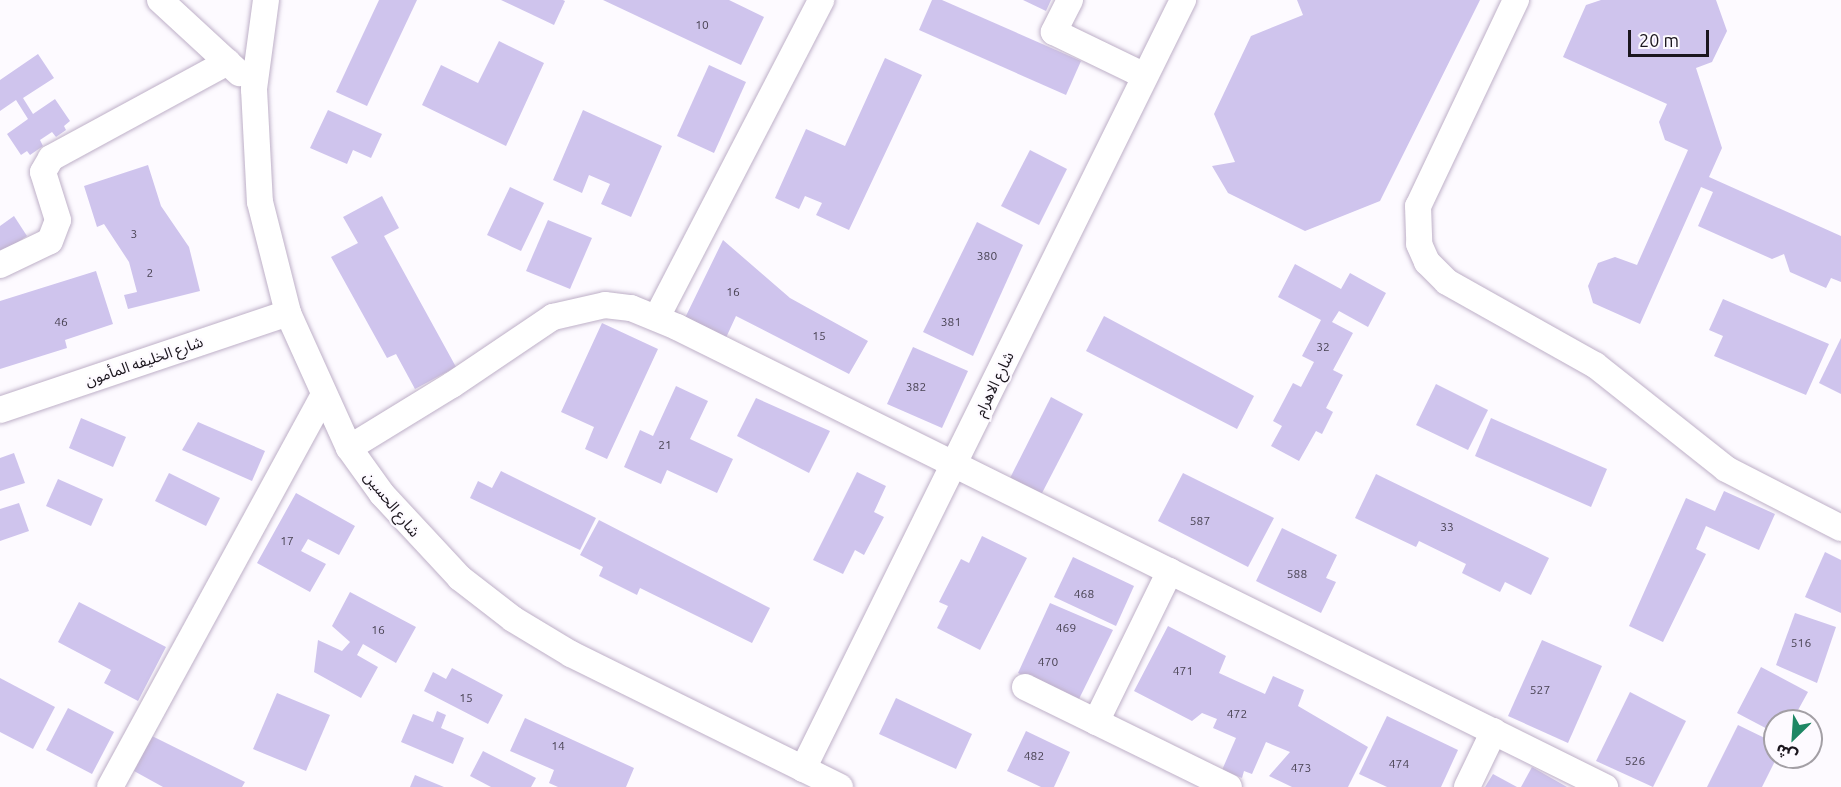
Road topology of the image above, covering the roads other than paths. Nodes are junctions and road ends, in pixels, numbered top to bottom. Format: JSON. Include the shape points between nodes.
{"nodes":[{"id":1,"x":160,"y":0,"type":"edge"},
{"id":2,"x":266,"y":0,"type":"edge"},
{"id":3,"x":821,"y":0,"type":"edge"},
{"id":4,"x":1070,"y":0,"type":"edge"},
{"id":5,"x":1183,"y":0,"type":"edge"},
{"id":6,"x":1516,"y":0,"type":"edge"},
{"id":7,"x":228,"y":62,"type":"junction"},
{"id":8,"x":1144,"y":76,"type":"junction"},
{"id":9,"x":254,"y":89,"type":"junction"},
{"id":10,"x":0,"y":265,"type":"edge"},
{"id":11,"x":288,"y":313,"type":"junction"},
{"id":12,"x":657,"y":317,"type":"junction"},
{"id":13,"x":323,"y":396,"type":"junction"},
{"id":14,"x":0,"y":410,"type":"edge"},
{"id":15,"x":349,"y":448,"type":"junction"},
{"id":16,"x":954,"y":465,"type":"junction"},
{"id":17,"x":1841,"y":528,"type":"edge"},
{"id":18,"x":1170,"y":571,"type":"junction"},
{"id":19,"x":1025,"y":687,"type":"dead end"},
{"id":20,"x":1096,"y":722,"type":"junction"},
{"id":21,"x":1494,"y":730,"type":"junction"},
{"id":22,"x":804,"y":768,"type":"junction"},
{"id":23,"x":110,"y":787,"type":"edge"},
{"id":24,"x":840,"y":787,"type":"edge"},
{"id":25,"x":1228,"y":787,"type":"edge"},
{"id":26,"x":1467,"y":787,"type":"edge"},
{"id":27,"x":1605,"y":787,"type":"edge"}],
"edges":[{"from":1,"to":7,"type":"street"},
{"from":2,"to":9,"type":"street","name":"شارع الحسين"},
{"from":3,"to":12,"type":"street"},
{"from":4,"to":8,"type":"street","via":[[1054,32]]},
{"from":5,"to":8,"type":"street","name":"شارع الاهرام"},
{"from":6,"to":17,"type":"street","via":[[1418,207],[1419,244],[1427,262],[1448,282],[1595,365],[1719,465]]},
{"from":7,"to":9,"type":"street"},
{"from":7,"to":10,"type":"street","via":[[51,158],[43,172],[58,220],[50,241]]},
{"from":8,"to":16,"type":"street","name":"شارع الاهرام"},
{"from":9,"to":11,"type":"street","name":"شارع الحسين","via":[[260,202]]},
{"from":11,"to":13,"type":"street","name":"شارع الحسين"},
{"from":11,"to":14,"type":"street","name":"شارع الخليفه المأمون"},
{"from":12,"to":15,"type":"street","via":[[604,306],[553,317]]},
{"from":12,"to":16,"type":"street"},
{"from":13,"to":15,"type":"street","name":"شارع الحسين"},
{"from":13,"to":23,"type":"street"},
{"from":15,"to":22,"type":"street","name":"شارع الحسين","via":[[419,538],[460,578],[513,619],[571,654]]},
{"from":16,"to":18,"type":"street"},
{"from":16,"to":22,"type":"street","name":"شارع الاهرام"},
{"from":18,"to":20,"type":"street"},
{"from":18,"to":21,"type":"street"},
{"from":19,"to":20,"type":"street"},
{"from":20,"to":25,"type":"street"},
{"from":21,"to":26,"type":"street"},
{"from":21,"to":27,"type":"street"},
{"from":22,"to":24,"type":"street","name":"شارع الحسين"}]}
